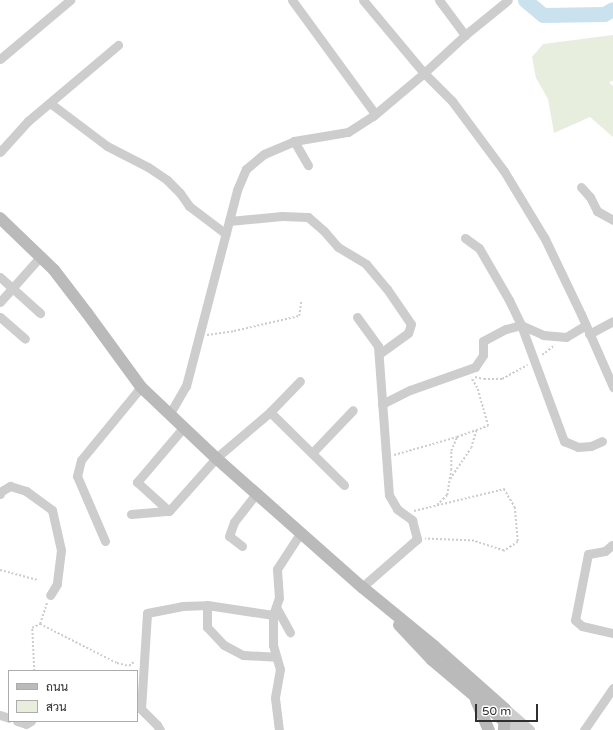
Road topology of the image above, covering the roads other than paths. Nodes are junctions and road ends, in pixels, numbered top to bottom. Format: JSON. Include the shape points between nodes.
{"nodes":[{"id":1,"x":70,"y":0,"type":"edge"},
{"id":2,"x":292,"y":0,"type":"edge"},
{"id":3,"x":363,"y":0,"type":"edge"},
{"id":4,"x":439,"y":0,"type":"edge"},
{"id":5,"x":508,"y":0,"type":"edge"},
{"id":6,"x":465,"y":35,"type":"junction"},
{"id":7,"x":118,"y":45,"type":"dead end"},
{"id":8,"x":0,"y":59,"type":"edge"},
{"id":9,"x":424,"y":73,"type":"junction"},
{"id":10,"x":50,"y":103,"type":"junction"},
{"id":11,"x":375,"y":114,"type":"junction"},
{"id":12,"x":294,"y":141,"type":"junction"},
{"id":13,"x":0,"y":152,"type":"edge"},
{"id":14,"x":308,"y":165,"type":"dead end"},
{"id":15,"x":581,"y":187,"type":"dead end"},
{"id":16,"x":0,"y":218,"type":"edge"},
{"id":17,"x":613,"y":220,"type":"edge"},
{"id":18,"x":229,"y":221,"type":"junction"},
{"id":19,"x":226,"y":234,"type":"junction"},
{"id":20,"x":465,"y":238,"type":"dead end"},
{"id":21,"x":40,"y":257,"type":"junction"},
{"id":22,"x":0,"y":277,"type":"edge"},
{"id":23,"x":12,"y":288,"type":"junction"},
{"id":24,"x":0,"y":302,"type":"edge"},
{"id":25,"x":40,"y":313,"type":"dead end"},
{"id":26,"x":0,"y":317,"type":"edge"},
{"id":27,"x":357,"y":317,"type":"dead end"},
{"id":28,"x":613,"y":321,"type":"edge"},
{"id":29,"x":521,"y":325,"type":"junction"},
{"id":30,"x":586,"y":325,"type":"junction"},
{"id":31,"x":589,"y":334,"type":"junction"},
{"id":32,"x":25,"y":339,"type":"dead end"},
{"id":33,"x":379,"y":354,"type":"junction"},
{"id":34,"x":300,"y":381,"type":"dead end"},
{"id":35,"x":141,"y":387,"type":"junction"},
{"id":36,"x":613,"y":387,"type":"edge"},
{"id":37,"x":382,"y":404,"type":"junction"},
{"id":38,"x":352,"y":410,"type":"dead end"},
{"id":39,"x":270,"y":412,"type":"junction"},
{"id":40,"x":169,"y":415,"type":"junction"},
{"id":41,"x":183,"y":428,"type":"junction"},
{"id":42,"x":602,"y":441,"type":"dead end"},
{"id":43,"x":312,"y":453,"type":"junction"},
{"id":44,"x":216,"y":458,"type":"junction"},
{"id":45,"x":344,"y":485,"type":"dead end"},
{"id":46,"x":258,"y":493,"type":"junction"},
{"id":47,"x":0,"y":494,"type":"edge"},
{"id":48,"x":169,"y":511,"type":"junction"},
{"id":49,"x":131,"y":514,"type":"dead end"},
{"id":50,"x":301,"y":532,"type":"junction"},
{"id":51,"x":105,"y":541,"type":"dead end"},
{"id":52,"x":612,"y":545,"type":"edge"},
{"id":53,"x":242,"y":546,"type":"dead end"},
{"id":54,"x":362,"y":587,"type":"junction"},
{"id":55,"x":50,"y":595,"type":"road end"},
{"id":56,"x":207,"y":606,"type":"junction"},
{"id":57,"x":274,"y":611,"type":"junction"},
{"id":58,"x":290,"y":632,"type":"dead end"},
{"id":59,"x":613,"y":633,"type":"edge"},
{"id":60,"x":276,"y":657,"type":"junction"},
{"id":61,"x":457,"y":673,"type":"junction"},
{"id":62,"x":613,"y":688,"type":"edge"},
{"id":63,"x":473,"y":695,"type":"junction"},
{"id":64,"x":139,"y":709,"type":"edge"},
{"id":65,"x":501,"y":715,"type":"edge"},
{"id":66,"x":20,"y":722,"type":"edge"},
{"id":67,"x":29,"y":722,"type":"edge"},
{"id":68,"x":160,"y":730,"type":"edge"},
{"id":69,"x":279,"y":730,"type":"edge"},
{"id":70,"x":489,"y":730,"type":"edge"},
{"id":71,"x":495,"y":730,"type":"edge"},
{"id":72,"x":516,"y":730,"type":"edge"},
{"id":73,"x":528,"y":730,"type":"edge"},
{"id":74,"x":584,"y":730,"type":"edge"}],
"edges":[{"from":1,"to":8,"type":"street"},
{"from":2,"to":11,"type":"street"},
{"from":3,"to":9,"type":"street"},
{"from":4,"to":6,"type":"street"},
{"from":5,"to":6,"type":"street"},
{"from":6,"to":9,"type":"street"},
{"from":7,"to":10,"type":"street"},
{"from":9,"to":11,"type":"street"},
{"from":9,"to":30,"type":"street","via":[[452,101],[504,171],[545,239]]},
{"from":10,"to":13,"type":"street","via":[[28,121]]},
{"from":10,"to":19,"type":"street","via":[[107,146],[167,180],[189,206]]},
{"from":11,"to":12,"type":"street","via":[[348,132]]},
{"from":12,"to":14,"type":"street"},
{"from":12,"to":18,"type":"street","via":[[264,154],[246,169],[237,190]]},
{"from":15,"to":17,"type":"street","via":[[597,211]]},
{"from":16,"to":21,"type":"main road"},
{"from":18,"to":19,"type":"street"},
{"from":18,"to":33,"type":"street","via":[[282,216],[308,217],[338,247],[366,264],[411,324],[408,333]]},
{"from":19,"to":40,"type":"street","via":[[186,386]]},
{"from":20,"to":29,"type":"street","via":[[479,248]]},
{"from":21,"to":23,"type":"street"},
{"from":21,"to":35,"type":"main road","via":[[54,270],[82,306]]},
{"from":22,"to":23,"type":"street"},
{"from":23,"to":24,"type":"street"},
{"from":23,"to":25,"type":"street"},
{"from":26,"to":32,"type":"street"},
{"from":27,"to":33,"type":"street","via":[[378,346]]},
{"from":28,"to":31,"type":"street"},
{"from":29,"to":30,"type":"street","via":[[543,335],[566,336]]},
{"from":29,"to":37,"type":"street","via":[[506,329],[484,341],[483,355],[475,367],[410,390]]},
{"from":29,"to":42,"type":"street","via":[[564,442],[578,447],[591,446]]},
{"from":30,"to":31,"type":"street"},
{"from":31,"to":36,"type":"street"},
{"from":33,"to":37,"type":"street"},
{"from":34,"to":39,"type":"street"},
{"from":35,"to":40,"type":"main road"},
{"from":35,"to":51,"type":"street","via":[[81,460],[77,476]]},
{"from":37,"to":54,"type":"street","via":[[389,495],[397,509],[412,520],[417,539]]},
{"from":38,"to":43,"type":"street"},
{"from":39,"to":43,"type":"street"},
{"from":39,"to":44,"type":"street"},
{"from":40,"to":41,"type":"main road"},
{"from":41,"to":44,"type":"main road"},
{"from":41,"to":48,"type":"street","via":[[137,482]]},
{"from":43,"to":45,"type":"street"},
{"from":44,"to":46,"type":"main road"},
{"from":44,"to":48,"type":"street"},
{"from":46,"to":50,"type":"main road"},
{"from":46,"to":53,"type":"street","via":[[234,522],[229,536]]},
{"from":47,"to":55,"type":"street","via":[[10,486],[26,491],[52,510],[61,550],[57,584]]},
{"from":48,"to":49,"type":"street"},
{"from":50,"to":54,"type":"main road"},
{"from":50,"to":57,"type":"street","via":[[277,569],[279,598]]},
{"from":52,"to":59,"type":"street","via":[[604,552],[588,554],[575,620],[582,626]]},
{"from":54,"to":61,"type":"main road"},
{"from":56,"to":57,"type":"street"},
{"from":56,"to":60,"type":"street","via":[[207,627],[224,644],[243,655]]},
{"from":56,"to":64,"type":"street","via":[[182,606],[147,613]]},
{"from":57,"to":58,"type":"street"},
{"from":57,"to":60,"type":"street","via":[[273,645]]},
{"from":60,"to":69,"type":"street","via":[[280,669],[275,698]]},
{"from":61,"to":63,"type":"main road"},
{"from":61,"to":65,"type":"main road"},
{"from":62,"to":74,"type":"street"},
{"from":63,"to":65,"type":"main road"},
{"from":63,"to":70,"type":"main road"},
{"from":64,"to":68,"type":"street"},
{"from":65,"to":71,"type":"main road"},
{"from":65,"to":72,"type":"street"},
{"from":65,"to":73,"type":"street"},
{"from":66,"to":67,"type":"street"}]}
